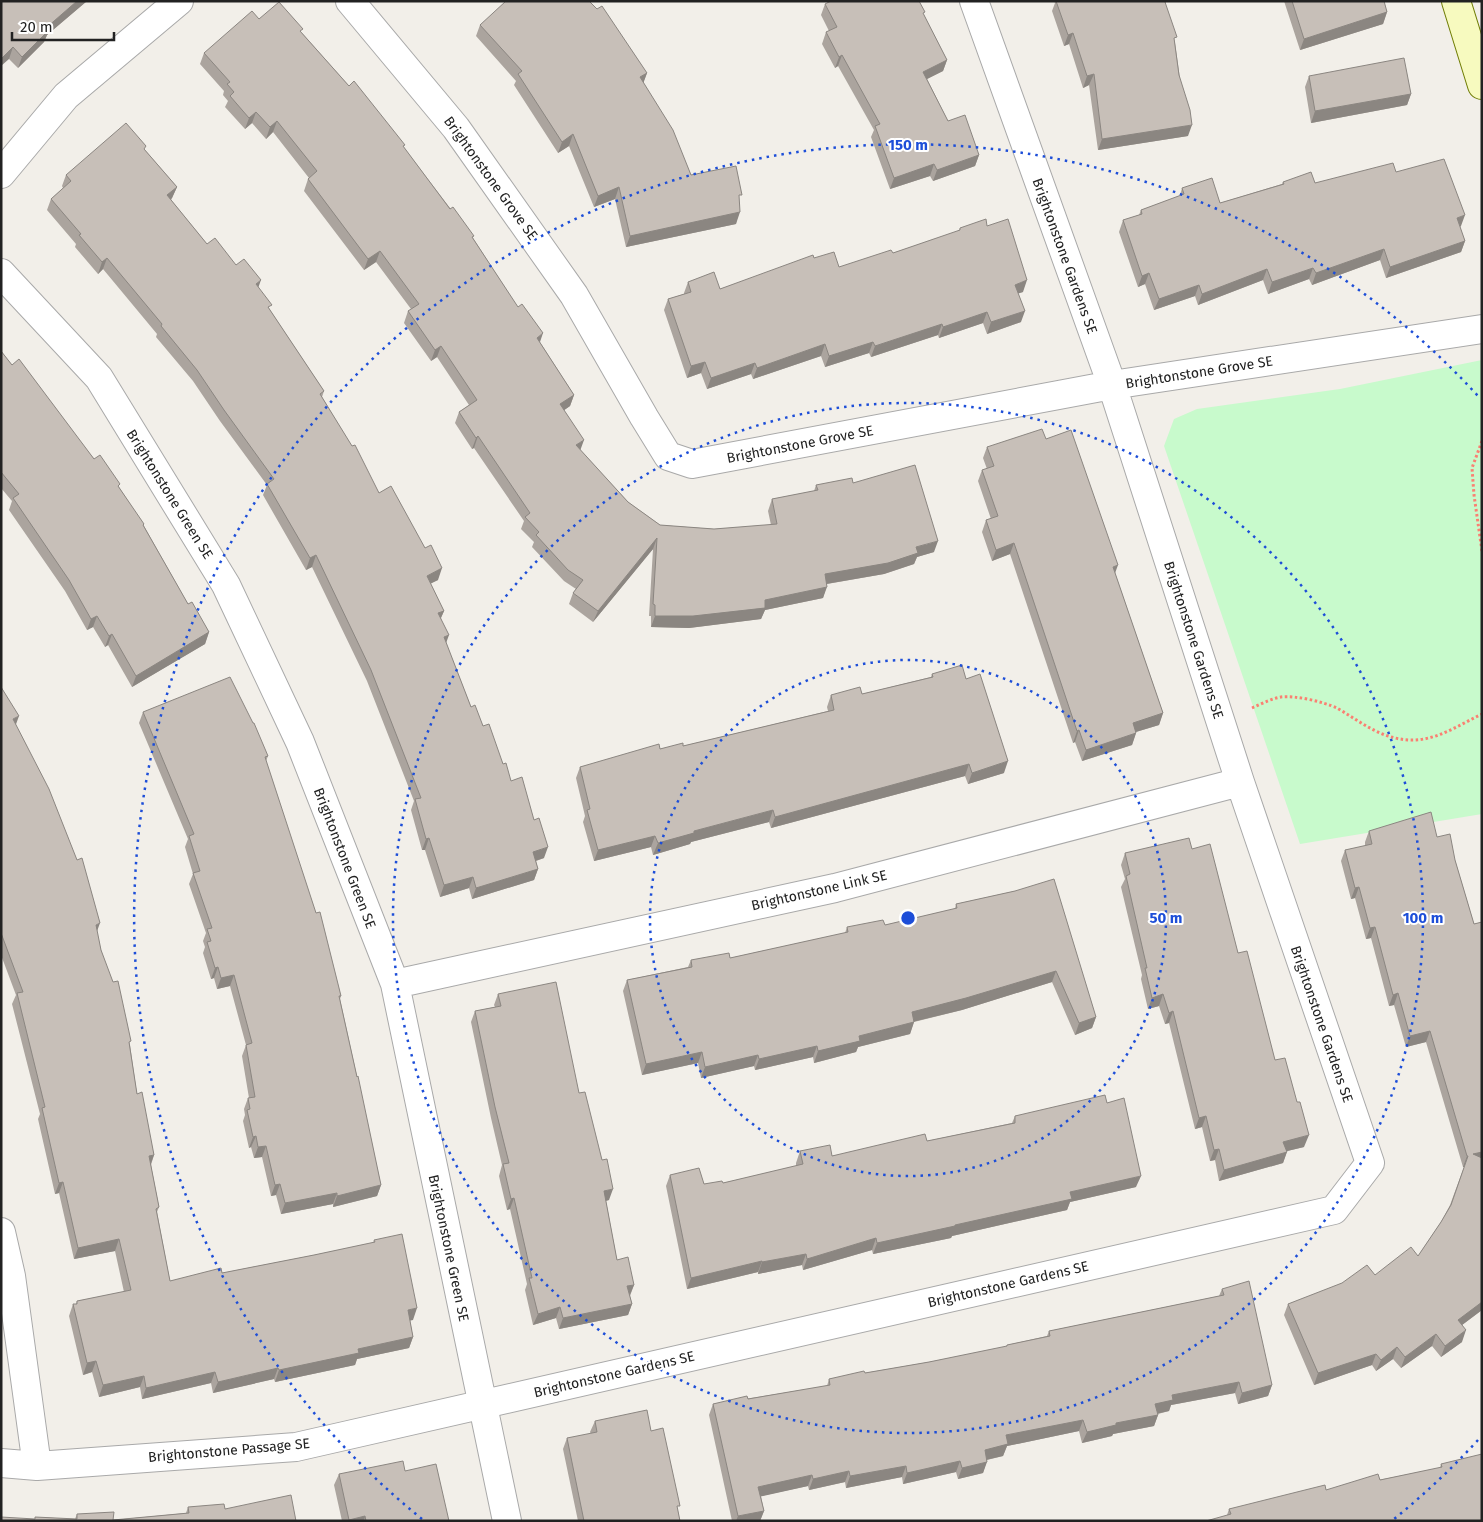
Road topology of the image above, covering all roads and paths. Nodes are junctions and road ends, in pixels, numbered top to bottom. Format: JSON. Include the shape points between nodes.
{"nodes":[{"id":1,"x":179,"y":1,"type":"edge"},
{"id":2,"x":350,"y":1,"type":"edge"},
{"id":3,"x":974,"y":1,"type":"edge"},
{"id":4,"x":1456,"y":1,"type":"edge"},
{"id":5,"x":1482,"y":85,"type":"edge"},
{"id":6,"x":1,"y":174,"type":"edge"},
{"id":7,"x":1,"y":273,"type":"edge"},
{"id":8,"x":1482,"y":329,"type":"edge"},
{"id":9,"x":1112,"y":385,"type":"junction"},
{"id":10,"x":1482,"y":441,"type":"edge"},
{"id":11,"x":1482,"y":551,"type":"edge"},
{"id":12,"x":1252,"y":708,"type":"dead end"},
{"id":13,"x":1482,"y":714,"type":"edge"},
{"id":14,"x":1240,"y":782,"type":"junction"},
{"id":15,"x":395,"y":984,"type":"junction"},
{"id":16,"x":1,"y":1232,"type":"edge"},
{"id":17,"x":482,"y":1404,"type":"junction"},
{"id":18,"x":1,"y":1463,"type":"edge"},
{"id":19,"x":37,"y":1466,"type":"junction"},
{"id":20,"x":507,"y":1521,"type":"edge"}],
"edges":[{"from":1,"to":6,"type":"street","via":[[66,96]]},
{"from":2,"to":9,"type":"street","name":"Brightonstone Grove SE","via":[[456,128],[574,295],[668,456],[692,464]]},
{"from":3,"to":9,"type":"street","name":"Brightonstone Gardens SE"},
{"from":4,"to":5,"type":"street"},
{"from":7,"to":15,"type":"street","name":"Brightonstone Green SE","via":[[99,378],[226,585],[300,742]]},
{"from":8,"to":9,"type":"street","name":"Brightonstone Grove SE"},
{"from":9,"to":14,"type":"street","name":"Brightonstone Gardens SE"},
{"from":10,"to":11,"type":"path","via":[[1472,468]]},
{"from":12,"to":13,"type":"path","via":[[1287,696],[1311,700],[1336,708],[1377,732],[1410,740],[1444,733]]},
{"from":14,"to":15,"type":"street","name":"Brightonstone Link SE","via":[[836,888]]},
{"from":14,"to":17,"type":"street","name":"Brightonstone Gardens SE","via":[[1370,1163],[1334,1210]]},
{"from":15,"to":17,"type":"street","name":"Brightonstone Green SE"},
{"from":16,"to":19,"type":"street","via":[[11,1276]]},
{"from":17,"to":19,"type":"street","name":"Brightonstone Passage SE","via":[[296,1447]]},
{"from":17,"to":20,"type":"street","name":"Brightonstone Green SE"},
{"from":18,"to":19,"type":"street","name":"Brightonstone Passage SE"}]}
